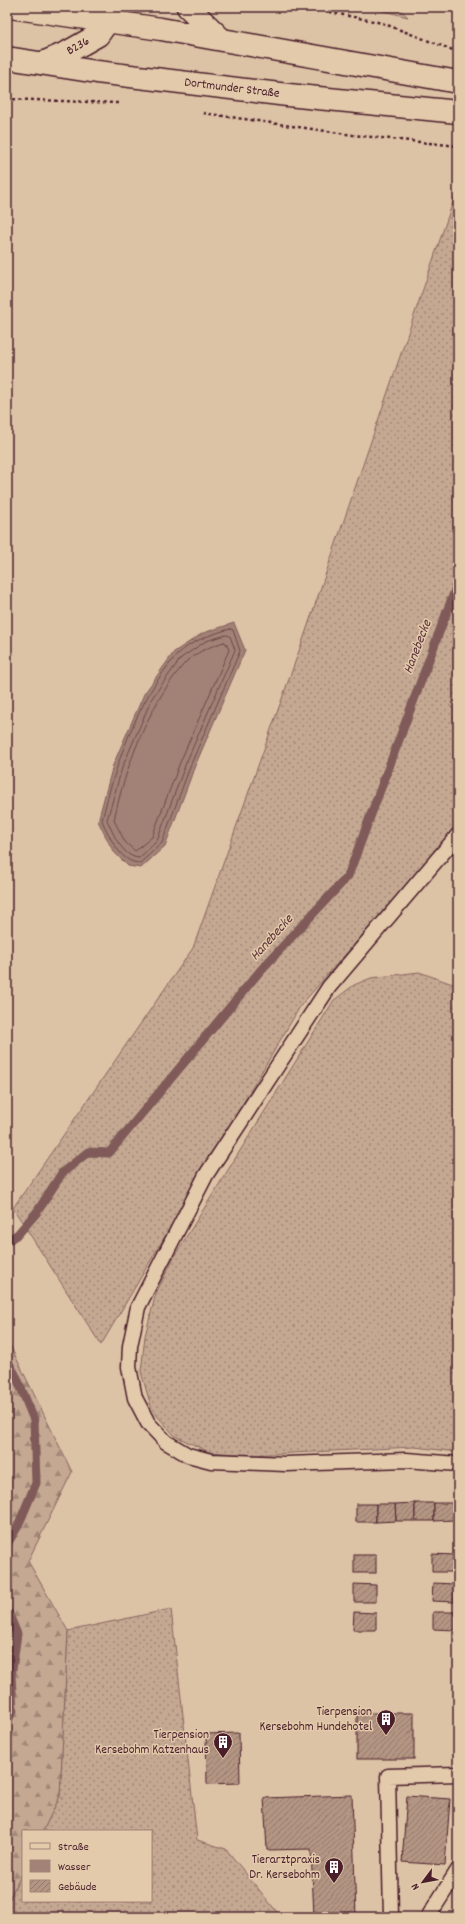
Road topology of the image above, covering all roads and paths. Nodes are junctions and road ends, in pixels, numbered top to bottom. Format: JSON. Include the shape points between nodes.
{"nodes":[{"id":1,"x":10,"y":7,"type":"edge"},
{"id":2,"x":188,"y":7,"type":"edge"},
{"id":3,"x":306,"y":7,"type":"edge"},
{"id":4,"x":68,"y":11,"type":"edge"},
{"id":5,"x":108,"y":14,"type":"edge"},
{"id":6,"x":221,"y":39,"type":"junction"},
{"id":7,"x":79,"y":46,"type":"junction"},
{"id":8,"x":458,"y":52,"type":"edge"},
{"id":9,"x":7,"y":58,"type":"edge"},
{"id":10,"x":43,"y":63,"type":"junction"},
{"id":11,"x":97,"y":72,"type":"junction"},
{"id":12,"x":458,"y":82,"type":"edge"},
{"id":13,"x":7,"y":99,"type":"edge"},
{"id":14,"x":124,"y":103,"type":"dead end"},
{"id":15,"x":200,"y":112,"type":"dead end"},
{"id":16,"x":458,"y":112,"type":"edge"},
{"id":17,"x":458,"y":146,"type":"edge"},
{"id":18,"x":458,"y":835,"type":"edge"},
{"id":19,"x":458,"y":1464,"type":"edge"},
{"id":20,"x":458,"y":1774,"type":"edge"},
{"id":21,"x":458,"y":1870,"type":"edge"},
{"id":22,"x":391,"y":1917,"type":"edge"},
{"id":23,"x":428,"y":1917,"type":"edge"}],
"edges":[{"from":1,"to":4,"type":"main road"},
{"from":2,"to":6,"type":"main road"},
{"from":3,"to":8,"type":"path","via":[[382,23]]},
{"from":4,"to":5,"type":"main road"},
{"from":4,"to":7,"type":"main road","via":[[74,38]]},
{"from":5,"to":6,"type":"main road"},
{"from":5,"to":7,"type":"main road","name":"B236","via":[[98,35]]},
{"from":6,"to":12,"type":"main road"},
{"from":7,"to":10,"type":"main road","name":"B236"},
{"from":7,"to":11,"type":"main road"},
{"from":9,"to":10,"type":"main road","name":"Dortmunder Straße"},
{"from":10,"to":11,"type":"main road","name":"Dortmunder Straße"},
{"from":11,"to":16,"type":"main road","name":"Dortmunder Straße"},
{"from":13,"to":14,"type":"path"},
{"from":15,"to":17,"type":"path","via":[[353,136]]},
{"from":18,"to":19,"type":"lane","via":[[329,987],[206,1175],[138,1307],[130,1346],[129,1367],[135,1398],[148,1423],[166,1442],[188,1455],[211,1461],[286,1464],[406,1460]]},
{"from":20,"to":22,"type":"lane","via":[[388,1776]]},
{"from":21,"to":23,"type":"lane"}]}
